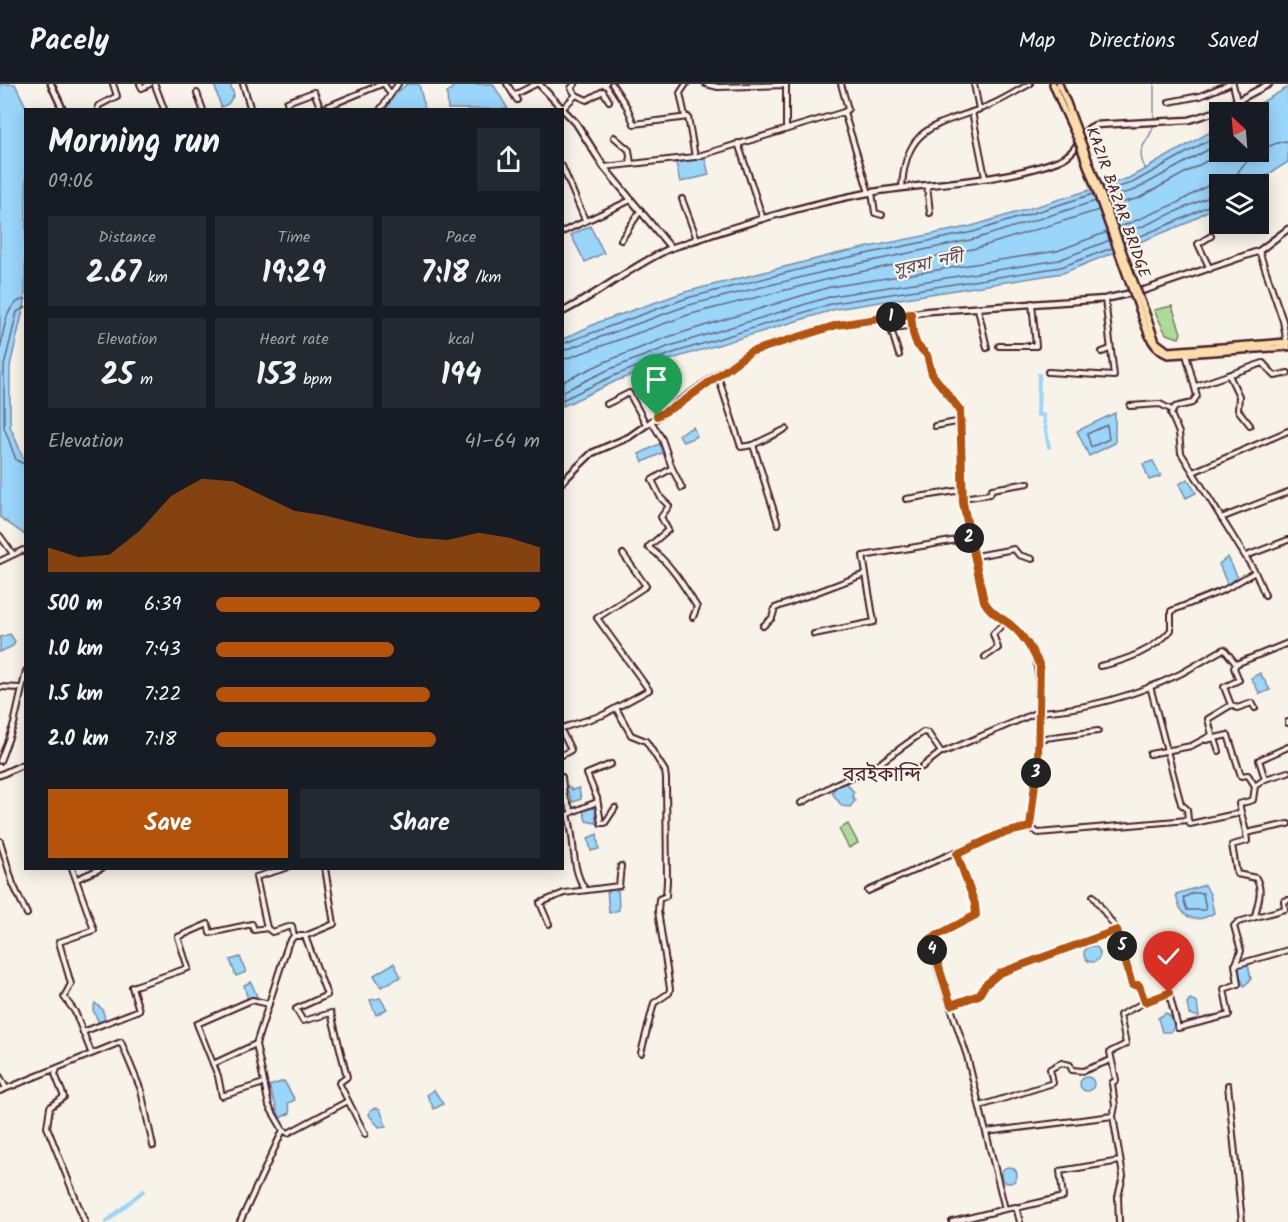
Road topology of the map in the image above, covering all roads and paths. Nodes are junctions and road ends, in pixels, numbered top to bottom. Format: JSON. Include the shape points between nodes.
{"nodes":[{"id":1,"x":51,"y":84,"type":"edge"},
{"id":2,"x":113,"y":84,"type":"edge"},
{"id":3,"x":140,"y":84,"type":"edge"},
{"id":4,"x":154,"y":84,"type":"edge"},
{"id":5,"x":243,"y":84,"type":"edge"},
{"id":6,"x":383,"y":84,"type":"edge"},
{"id":7,"x":398,"y":84,"type":"edge"},
{"id":8,"x":507,"y":84,"type":"edge"},
{"id":9,"x":538,"y":84,"type":"edge"},
{"id":10,"x":575,"y":84,"type":"edge"},
{"id":11,"x":612,"y":84,"type":"edge"},
{"id":12,"x":686,"y":84,"type":"edge"},
{"id":13,"x":706,"y":84,"type":"edge"},
{"id":14,"x":787,"y":84,"type":"edge"},
{"id":15,"x":841,"y":84,"type":"edge"},
{"id":16,"x":974,"y":84,"type":"edge"},
{"id":17,"x":1030,"y":84,"type":"edge"},
{"id":18,"x":1053,"y":84,"type":"edge"},
{"id":19,"x":1059,"y":84,"type":"edge"},
{"id":20,"x":1231,"y":84,"type":"edge"},
{"id":21,"x":1268,"y":84,"type":"edge"},
{"id":22,"x":732,"y":85,"type":"edge"},
{"id":23,"x":197,"y":93,"type":"dead end"},
{"id":24,"x":390,"y":93,"type":"junction"},
{"id":25,"x":514,"y":95,"type":"junction"},
{"id":26,"x":576,"y":95,"type":"junction"},
{"id":27,"x":517,"y":100,"type":"dead end"},
{"id":28,"x":609,"y":101,"type":"dead end"},
{"id":29,"x":1238,"y":101,"type":"junction"},
{"id":30,"x":1169,"y":102,"type":"dead end"},
{"id":31,"x":1064,"y":104,"type":"junction"},
{"id":32,"x":250,"y":106,"type":"dead end"},
{"id":33,"x":62,"y":108,"type":"edge"},
{"id":34,"x":98,"y":108,"type":"edge"},
{"id":35,"x":164,"y":108,"type":"edge"},
{"id":36,"x":202,"y":108,"type":"edge"},
{"id":37,"x":289,"y":108,"type":"edge"},
{"id":38,"x":320,"y":108,"type":"edge"},
{"id":39,"x":323,"y":108,"type":"edge"},
{"id":40,"x":381,"y":108,"type":"edge"},
{"id":41,"x":562,"y":108,"type":"joint"},
{"id":42,"x":979,"y":109,"type":"junction"},
{"id":43,"x":564,"y":110,"type":"edge"},
{"id":44,"x":844,"y":112,"type":"junction"},
{"id":45,"x":972,"y":112,"type":"junction"},
{"id":46,"x":685,"y":116,"type":"junction"},
{"id":47,"x":786,"y":128,"type":"junction"},
{"id":48,"x":614,"y":137,"type":"dead end"},
{"id":49,"x":738,"y":143,"type":"junction"},
{"id":50,"x":695,"y":157,"type":"junction"},
{"id":51,"x":631,"y":164,"type":"junction"},
{"id":52,"x":604,"y":167,"type":"junction"},
{"id":53,"x":564,"y":171,"type":"edge"},
{"id":54,"x":985,"y":177,"type":"junction"},
{"id":55,"x":927,"y":185,"type":"junction"},
{"id":56,"x":902,"y":188,"type":"junction"},
{"id":57,"x":870,"y":193,"type":"junction"},
{"id":58,"x":682,"y":199,"type":"dead end"},
{"id":59,"x":632,"y":200,"type":"junction"},
{"id":60,"x":641,"y":210,"type":"junction"},
{"id":61,"x":930,"y":213,"type":"dead end"},
{"id":62,"x":882,"y":215,"type":"dead end"},
{"id":63,"x":585,"y":220,"type":"junction"},
{"id":64,"x":763,"y":220,"type":"junction"},
{"id":65,"x":1288,"y":229,"type":"edge"},
{"id":66,"x":564,"y":231,"type":"edge"},
{"id":67,"x":1211,"y":236,"type":"dead end"},
{"id":68,"x":697,"y":239,"type":"junction"},
{"id":69,"x":621,"y":240,"type":"dead end"},
{"id":70,"x":671,"y":248,"type":"junction"},
{"id":71,"x":1259,"y":251,"type":"junction"},
{"id":72,"x":1210,"y":269,"type":"junction"},
{"id":73,"x":1105,"y":298,"type":"junction"},
{"id":74,"x":1032,"y":303,"type":"junction"},
{"id":75,"x":978,"y":309,"type":"junction"},
{"id":76,"x":564,"y":311,"type":"edge"},
{"id":77,"x":911,"y":314,"type":"junction"},
{"id":78,"x":912,"y":325,"type":"junction"},
{"id":79,"x":1288,"y":345,"type":"edge"},
{"id":80,"x":999,"y":346,"type":"dead end"},
{"id":81,"x":987,"y":348,"type":"dead end"},
{"id":82,"x":1110,"y":349,"type":"junction"},
{"id":83,"x":1102,"y":352,"type":"dead end"},
{"id":84,"x":1186,"y":353,"type":"junction"},
{"id":85,"x":898,"y":355,"type":"dead end"},
{"id":86,"x":1048,"y":372,"type":"dead end"},
{"id":87,"x":1288,"y":373,"type":"edge"},
{"id":88,"x":1229,"y":375,"type":"junction"},
{"id":89,"x":718,"y":376,"type":"junction"},
{"id":90,"x":1196,"y":386,"type":"junction"},
{"id":91,"x":607,"y":404,"type":"dead end"},
{"id":92,"x":1130,"y":406,"type":"dead end"},
{"id":93,"x":1172,"y":410,"type":"junction"},
{"id":94,"x":962,"y":421,"type":"junction"},
{"id":95,"x":649,"y":422,"type":"junction"},
{"id":96,"x":1250,"y":425,"type":"dead end"},
{"id":97,"x":935,"y":426,"type":"dead end"},
{"id":98,"x":786,"y":429,"type":"dead end"},
{"id":99,"x":1288,"y":432,"type":"edge"},
{"id":100,"x":753,"y":445,"type":"junction"},
{"id":101,"x":672,"y":468,"type":"junction"},
{"id":102,"x":1192,"y":472,"type":"junction"},
{"id":103,"x":564,"y":480,"type":"edge"},
{"id":104,"x":1028,"y":483,"type":"dead end"},
{"id":105,"x":682,"y":488,"type":"dead end"},
{"id":106,"x":962,"y":490,"type":"junction"},
{"id":107,"x":1288,"y":492,"type":"edge"},
{"id":108,"x":962,"y":498,"type":"junction"},
{"id":109,"x":906,"y":499,"type":"dead end"},
{"id":110,"x":1221,"y":518,"type":"junction"},
{"id":111,"x":778,"y":524,"type":"dead end"},
{"id":112,"x":0,"y":536,"type":"edge"},
{"id":113,"x":969,"y":538,"type":"junction"},
{"id":114,"x":1288,"y":540,"type":"edge"},
{"id":115,"x":24,"y":552,"type":"edge"},
{"id":116,"x":14,"y":554,"type":"junction"},
{"id":117,"x":623,"y":554,"type":"dead end"},
{"id":118,"x":976,"y":556,"type":"junction"},
{"id":119,"x":1246,"y":556,"type":"junction"},
{"id":120,"x":1032,"y":559,"type":"dead end"},
{"id":121,"x":0,"y":561,"type":"edge"},
{"id":122,"x":1255,"y":572,"type":"junction"},
{"id":123,"x":865,"y":574,"type":"junction"},
{"id":124,"x":1265,"y":595,"type":"dead end"},
{"id":125,"x":693,"y":617,"type":"dead end"},
{"id":126,"x":1005,"y":622,"type":"junction"},
{"id":127,"x":763,"y":626,"type":"dead end"},
{"id":128,"x":814,"y":634,"type":"dead end"},
{"id":129,"x":1288,"y":643,"type":"edge"},
{"id":130,"x":985,"y":657,"type":"dead end"},
{"id":131,"x":1236,"y":664,"type":"junction"},
{"id":132,"x":1100,"y":666,"type":"dead end"},
{"id":133,"x":24,"y":677,"type":"edge"},
{"id":134,"x":1150,"y":686,"type":"junction"},
{"id":135,"x":0,"y":687,"type":"edge"},
{"id":136,"x":20,"y":688,"type":"junction"},
{"id":137,"x":1231,"y":705,"type":"junction"},
{"id":138,"x":616,"y":708,"type":"junction"},
{"id":139,"x":1255,"y":708,"type":"dead end"},
{"id":140,"x":1038,"y":712,"type":"junction"},
{"id":141,"x":564,"y":729,"type":"edge"},
{"id":142,"x":1098,"y":731,"type":"dead end"},
{"id":143,"x":564,"y":734,"type":"edge"},
{"id":144,"x":1038,"y":739,"type":"junction"},
{"id":145,"x":1215,"y":739,"type":"junction"},
{"id":146,"x":1206,"y":740,"type":"junction"},
{"id":147,"x":1288,"y":747,"type":"edge"},
{"id":148,"x":1168,"y":750,"type":"junction"},
{"id":149,"x":1220,"y":751,"type":"dead end"},
{"id":150,"x":941,"y":752,"type":"junction"},
{"id":151,"x":1150,"y":754,"type":"dead end"},
{"id":152,"x":564,"y":755,"type":"edge"},
{"id":153,"x":0,"y":761,"type":"edge"},
{"id":154,"x":24,"y":764,"type":"edge"},
{"id":155,"x":611,"y":764,"type":"dead end"},
{"id":156,"x":922,"y":766,"type":"dead end"},
{"id":157,"x":1288,"y":772,"type":"edge"},
{"id":158,"x":0,"y":775,"type":"edge"},
{"id":159,"x":1265,"y":779,"type":"junction"},
{"id":160,"x":1255,"y":786,"type":"junction"},
{"id":161,"x":564,"y":796,"type":"edge"},
{"id":162,"x":597,"y":802,"type":"junction"},
{"id":163,"x":801,"y":803,"type":"dead end"},
{"id":164,"x":615,"y":808,"type":"dead end"},
{"id":165,"x":572,"y":812,"type":"junction"},
{"id":166,"x":1240,"y":813,"type":"junction"},
{"id":167,"x":1188,"y":820,"type":"junction"},
{"id":168,"x":1288,"y":824,"type":"edge"},
{"id":169,"x":1030,"y":827,"type":"junction"},
{"id":170,"x":1246,"y":832,"type":"junction"},
{"id":171,"x":0,"y":841,"type":"edge"},
{"id":172,"x":957,"y":854,"type":"junction"},
{"id":173,"x":621,"y":866,"type":"dead end"},
{"id":174,"x":73,"y":870,"type":"edge"},
{"id":175,"x":97,"y":870,"type":"edge"},
{"id":176,"x":279,"y":870,"type":"edge"},
{"id":177,"x":325,"y":870,"type":"edge"},
{"id":178,"x":77,"y":879,"type":"junction"},
{"id":179,"x":585,"y":890,"type":"junction"},
{"id":180,"x":868,"y":891,"type":"dead end"},
{"id":181,"x":1093,"y":896,"type":"dead end"},
{"id":182,"x":1288,"y":900,"type":"edge"},
{"id":183,"x":27,"y":914,"type":"dead end"},
{"id":184,"x":1256,"y":917,"type":"junction"},
{"id":185,"x":549,"y":924,"type":"dead end"},
{"id":186,"x":267,"y":928,"type":"junction"},
{"id":187,"x":1117,"y":930,"type":"junction"},
{"id":188,"x":294,"y":936,"type":"junction"},
{"id":189,"x":305,"y":936,"type":"junction"},
{"id":190,"x":1288,"y":950,"type":"edge"},
{"id":191,"x":1235,"y":965,"type":"junction"},
{"id":192,"x":1145,"y":1002,"type":"junction"},
{"id":193,"x":269,"y":1004,"type":"junction"},
{"id":194,"x":951,"y":1005,"type":"junction"},
{"id":195,"x":84,"y":1032,"type":"junction"},
{"id":196,"x":256,"y":1044,"type":"junction"},
{"id":197,"x":91,"y":1052,"type":"junction"},
{"id":198,"x":641,"y":1053,"type":"dead end"},
{"id":199,"x":1111,"y":1060,"type":"junction"},
{"id":200,"x":213,"y":1064,"type":"junction"},
{"id":201,"x":57,"y":1069,"type":"junction"},
{"id":202,"x":0,"y":1077,"type":"edge"},
{"id":203,"x":264,"y":1083,"type":"junction"},
{"id":204,"x":1228,"y":1085,"type":"dead end"},
{"id":205,"x":6,"y":1088,"type":"junction"},
{"id":206,"x":0,"y":1091,"type":"edge"},
{"id":207,"x":348,"y":1101,"type":"junction"},
{"id":208,"x":980,"y":1106,"type":"junction"},
{"id":209,"x":1113,"y":1116,"type":"junction"},
{"id":210,"x":282,"y":1130,"type":"junction"},
{"id":211,"x":986,"y":1132,"type":"junction"},
{"id":212,"x":365,"y":1134,"type":"dead end"},
{"id":213,"x":153,"y":1146,"type":"dead end"},
{"id":214,"x":1120,"y":1161,"type":"junction"},
{"id":215,"x":1016,"y":1208,"type":"junction"},
{"id":216,"x":1005,"y":1209,"type":"junction"},
{"id":217,"x":85,"y":1222,"type":"edge"},
{"id":218,"x":240,"y":1222,"type":"edge"},
{"id":219,"x":952,"y":1222,"type":"edge"},
{"id":220,"x":1020,"y":1222,"type":"edge"},
{"id":221,"x":1119,"y":1222,"type":"edge"},
{"id":222,"x":1242,"y":1222,"type":"edge"}],
"edges":[{"from":1,"to":33,"type":"street"},
{"from":2,"to":34,"type":"street","via":[[117,96]]},
{"from":3,"to":4,"type":"street","via":[[142,88]]},
{"from":4,"to":35,"type":"street"},
{"from":5,"to":32,"type":"street"},
{"from":6,"to":24,"type":"street"},
{"from":6,"to":39,"type":"street"},
{"from":7,"to":24,"type":"street"},
{"from":8,"to":25,"type":"street"},
{"from":9,"to":25,"type":"street"},
{"from":9,"to":41,"type":"street"},
{"from":10,"to":26,"type":"street","via":[[571,88]]},
{"from":11,"to":46,"type":"street","via":[[634,124]]},
{"from":12,"to":46,"type":"street","via":[[680,93]]},
{"from":13,"to":22,"type":"street"},
{"from":14,"to":22,"type":"street"},
{"from":14,"to":47,"type":"street"},
{"from":15,"to":44,"type":"street","via":[[848,109]]},
{"from":16,"to":42,"type":"street"},
{"from":17,"to":42,"type":"street"},
{"from":18,"to":31,"type":"main road"},
{"from":19,"to":31,"type":"main road"},
{"from":20,"to":29,"type":"street"},
{"from":20,"to":30,"type":"street"},
{"from":21,"to":29,"type":"street"},
{"from":23,"to":36,"type":"street"},
{"from":24,"to":40,"type":"street"},
{"from":25,"to":27,"type":"street"},
{"from":26,"to":28,"type":"street","via":[[587,100],[603,91]]},
{"from":26,"to":41,"type":"street"},
{"from":29,"to":54,"type":"street","via":[[1189,120],[1095,125],[1086,129],[1074,153],[1066,157]]},
{"from":31,"to":84,"type":"main road","bridge":true,"via":[[1156,350],[1168,356]]},
{"from":37,"to":38,"type":"street","via":[[287,102],[314,92]]},
{"from":42,"to":45,"type":"street"},
{"from":43,"to":52,"type":"street"},
{"from":44,"to":47,"type":"street"},
{"from":44,"to":57,"type":"street"},
{"from":45,"to":54,"type":"street"},
{"from":45,"to":56,"type":"street","via":[[926,131],[907,152]]},
{"from":46,"to":50,"type":"street","via":[[690,120]]},
{"from":47,"to":49,"type":"street"},
{"from":48,"to":51,"type":"street","via":[[629,150]]},
{"from":49,"to":50,"type":"street"},
{"from":49,"to":64,"type":"street"},
{"from":50,"to":51,"type":"street"},
{"from":51,"to":52,"type":"street"},
{"from":52,"to":59,"type":"street"},
{"from":53,"to":63,"type":"street"},
{"from":54,"to":55,"type":"street"},
{"from":55,"to":56,"type":"street"},
{"from":55,"to":61,"type":"street"},
{"from":56,"to":57,"type":"street"},
{"from":57,"to":62,"type":"street","via":[[875,213]]},
{"from":57,"to":64,"type":"street"},
{"from":58,"to":68,"type":"street"},
{"from":59,"to":60,"type":"street"},
{"from":59,"to":63,"type":"street"},
{"from":60,"to":69,"type":"street"},
{"from":60,"to":70,"type":"street"},
{"from":63,"to":66,"type":"street"},
{"from":64,"to":68,"type":"street"},
{"from":65,"to":71,"type":"street"},
{"from":67,"to":72,"type":"street","via":[[1198,244]]},
{"from":68,"to":70,"type":"street"},
{"from":70,"to":76,"type":"street"},
{"from":71,"to":72,"type":"street"},
{"from":71,"to":79,"type":"street"},
{"from":72,"to":73,"type":"street","via":[[1171,283]]},
{"from":73,"to":74,"type":"street"},
{"from":73,"to":82,"type":"street"},
{"from":74,"to":75,"type":"street"},
{"from":74,"to":80,"type":"street","via":[[1036,346]]},
{"from":75,"to":77,"type":"street"},
{"from":75,"to":81,"type":"street"},
{"from":77,"to":78,"type":"street"},
{"from":77,"to":89,"type":"street","via":[[837,325],[764,347],[750,352]]},
{"from":78,"to":85,"type":"street","via":[[891,328]]},
{"from":78,"to":94,"type":"street","via":[[932,374],[960,410]]},
{"from":79,"to":84,"type":"main road"},
{"from":82,"to":83,"type":"street"},
{"from":82,"to":86,"type":"street","via":[[1114,376]]},
{"from":84,"to":90,"type":"street"},
{"from":87,"to":88,"type":"street","via":[[1275,376],[1263,363]]},
{"from":88,"to":90,"type":"street"},
{"from":88,"to":96,"type":"street","via":[[1239,396],[1238,411]]},
{"from":89,"to":95,"type":"street"},
{"from":89,"to":100,"type":"street","via":[[741,447]]},
{"from":90,"to":93,"type":"street","via":[[1196,400]]},
{"from":91,"to":95,"type":"street","via":[[629,393]]},
{"from":92,"to":93,"type":"street","via":[[1160,404]]},
{"from":93,"to":102,"type":"street","via":[[1181,453]]},
{"from":94,"to":97,"type":"street"},
{"from":94,"to":106,"type":"street"},
{"from":95,"to":101,"type":"street","via":[[662,439]]},
{"from":95,"to":103,"type":"street","via":[[629,437],[599,448]]},
{"from":98,"to":100,"type":"street"},
{"from":99,"to":102,"type":"street"},
{"from":100,"to":111,"type":"street"},
{"from":101,"to":105,"type":"street"},
{"from":101,"to":125,"type":"street","via":[[652,480],[669,506],[661,517],[668,530],[648,547],[684,585],[697,607]]},
{"from":102,"to":110,"type":"street"},
{"from":104,"to":108,"type":"street"},
{"from":106,"to":108,"type":"street"},
{"from":106,"to":109,"type":"street"},
{"from":107,"to":110,"type":"street"},
{"from":108,"to":113,"type":"street"},
{"from":110,"to":119,"type":"street"},
{"from":112,"to":116,"type":"street"},
{"from":113,"to":118,"type":"street"},
{"from":113,"to":123,"type":"street","via":[[864,555]]},
{"from":114,"to":119,"type":"street"},
{"from":115,"to":116,"type":"street"},
{"from":116,"to":121,"type":"street"},
{"from":117,"to":138,"type":"street","via":[[646,586],[597,618],[649,690]]},
{"from":118,"to":120,"type":"street","via":[[1014,549]]},
{"from":118,"to":126,"type":"street","via":[[984,601]]},
{"from":119,"to":122,"type":"street"},
{"from":122,"to":124,"type":"street"},
{"from":122,"to":132,"type":"street","via":[[1224,590],[1171,611],[1171,630],[1165,638],[1129,657]]},
{"from":123,"to":127,"type":"street","via":[[776,608]]},
{"from":123,"to":128,"type":"street","via":[[874,622]]},
{"from":126,"to":130,"type":"street","via":[[993,634],[998,648]]},
{"from":126,"to":140,"type":"street","via":[[1020,635],[1040,666]]},
{"from":129,"to":131,"type":"street"},
{"from":131,"to":134,"type":"street","via":[[1224,649]]},
{"from":131,"to":137,"type":"street","via":[[1233,668],[1239,680],[1224,687]]},
{"from":133,"to":136,"type":"street"},
{"from":134,"to":140,"type":"street","via":[[1098,705]]},
{"from":134,"to":148,"type":"street"},
{"from":135,"to":136,"type":"street"},
{"from":136,"to":153,"type":"street","via":[[14,724]]},
{"from":137,"to":139,"type":"street","via":[[1237,708],[1252,703]]},
{"from":137,"to":146,"type":"street","via":[[1208,719],[1212,732]]},
{"from":138,"to":141,"type":"street"},
{"from":138,"to":198,"type":"street","via":[[631,735],[646,741],[666,779],[668,881],[658,911],[670,989],[654,1003]]},
{"from":140,"to":144,"type":"street"},
{"from":140,"to":150,"type":"street"},
{"from":142,"to":144,"type":"street"},
{"from":143,"to":152,"type":"street","via":[[571,750]]},
{"from":144,"to":169,"type":"street"},
{"from":145,"to":146,"type":"street"},
{"from":145,"to":149,"type":"street"},
{"from":145,"to":160,"type":"street","via":[[1228,735],[1241,776],[1248,775]]},
{"from":146,"to":148,"type":"street"},
{"from":147,"to":159,"type":"street","via":[[1259,760]]},
{"from":148,"to":151,"type":"street"},
{"from":148,"to":167,"type":"street"},
{"from":150,"to":156,"type":"street"},
{"from":150,"to":163,"type":"street","via":[[928,733],[923,732],[873,768]]},
{"from":154,"to":158,"type":"street"},
{"from":155,"to":162,"type":"street","via":[[587,774]]},
{"from":157,"to":159,"type":"street"},
{"from":159,"to":160,"type":"street"},
{"from":160,"to":166,"type":"street","via":[[1253,800],[1240,803]]},
{"from":161,"to":165,"type":"street"},
{"from":162,"to":164,"type":"street","via":[[601,823]]},
{"from":162,"to":165,"type":"street"},
{"from":165,"to":179,"type":"street","via":[[568,815],[575,865]]},
{"from":166,"to":167,"type":"street","via":[[1213,821],[1190,824]]},
{"from":166,"to":170,"type":"street"},
{"from":167,"to":169,"type":"street","via":[[1047,833]]},
{"from":168,"to":170,"type":"street"},
{"from":169,"to":172,"type":"street","via":[[1000,834]]},
{"from":170,"to":184,"type":"street","via":[[1247,841],[1232,845],[1237,874],[1256,878],[1259,883],[1261,897]]},
{"from":171,"to":183,"type":"street"},
{"from":172,"to":180,"type":"street"},
{"from":172,"to":194,"type":"street","via":[[976,915],[929,942]]},
{"from":173,"to":179,"type":"street","via":[[619,886]]},
{"from":174,"to":178,"type":"street"},
{"from":175,"to":178,"type":"street"},
{"from":176,"to":186,"type":"street","via":[[256,877]]},
{"from":177,"to":189,"type":"street","via":[[334,924]]},
{"from":178,"to":195,"type":"street","via":[[94,930],[60,942],[71,984],[64,997]]},
{"from":179,"to":185,"type":"street","via":[[540,903]]},
{"from":181,"to":187,"type":"street"},
{"from":182,"to":184,"type":"street","via":[[1284,901],[1285,909]]},
{"from":184,"to":191,"type":"street","via":[[1234,926],[1241,951]]},
{"from":186,"to":188,"type":"street","via":[[272,932],[292,926]]},
{"from":186,"to":195,"type":"street","via":[[254,930],[252,924],[210,933],[208,924],[178,937],[188,968],[132,987],[139,1010]]},
{"from":187,"to":192,"type":"street","via":[[1132,985],[1139,985]]},
{"from":187,"to":194,"type":"street","via":[[1000,973],[979,995]]},
{"from":188,"to":189,"type":"street"},
{"from":188,"to":193,"type":"street"},
{"from":189,"to":207,"type":"street","via":[[327,995],[296,1009],[303,1021],[331,1013],[347,1077],[339,1083]]},
{"from":190,"to":191,"type":"street"},
{"from":191,"to":192,"type":"street","via":[[1238,984],[1224,989],[1229,1015],[1178,1028],[1169,993]]},
{"from":192,"to":199,"type":"street","via":[[1120,1015],[1126,1044],[1110,1052]]},
{"from":193,"to":196,"type":"street"},
{"from":193,"to":200,"type":"street","via":[[252,1000],[197,1024]]},
{"from":194,"to":208,"type":"street"},
{"from":195,"to":197,"type":"street"},
{"from":196,"to":200,"type":"street"},
{"from":196,"to":203,"type":"street"},
{"from":197,"to":201,"type":"street"},
{"from":197,"to":213,"type":"street","via":[[121,1042],[141,1090]]},
{"from":199,"to":208,"type":"street","via":[[1083,1071],[1061,1063],[1050,1069],[1053,1083]]},
{"from":199,"to":209,"type":"street","via":[[1116,1080],[1112,1083]]},
{"from":200,"to":203,"type":"street","via":[[222,1096]]},
{"from":201,"to":205,"type":"street"},
{"from":201,"to":217,"type":"street","via":[[55,1074],[64,1097],[50,1107],[47,1126]]},
{"from":202,"to":205,"type":"street"},
{"from":203,"to":210,"type":"street","via":[[268,1106]]},
{"from":204,"to":222,"type":"street"},
{"from":205,"to":206,"type":"street"},
{"from":207,"to":210,"type":"street","via":[[295,1132]]},
{"from":207,"to":212,"type":"street"},
{"from":208,"to":211,"type":"street"},
{"from":209,"to":211,"type":"street"},
{"from":209,"to":214,"type":"street"},
{"from":210,"to":218,"type":"street"},
{"from":211,"to":216,"type":"street"},
{"from":214,"to":215,"type":"street","via":[[1060,1171],[1063,1197]]},
{"from":214,"to":221,"type":"street"},
{"from":215,"to":216,"type":"street"},
{"from":215,"to":220,"type":"street"},
{"from":216,"to":219,"type":"street"}]}
